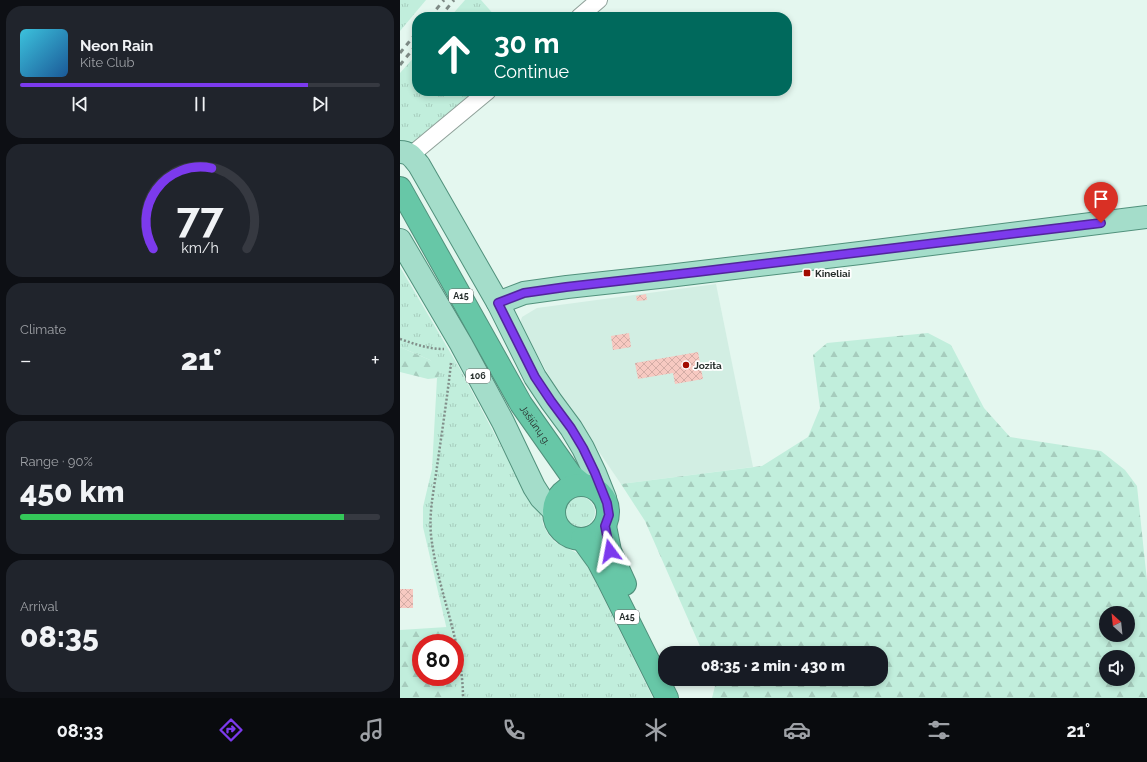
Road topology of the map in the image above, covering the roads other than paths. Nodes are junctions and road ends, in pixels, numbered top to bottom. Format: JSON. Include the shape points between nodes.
{"nodes":[{"id":1,"x":599,"y":0,"type":"edge"},
{"id":2,"x":584,"y":12,"type":"edge"},
{"id":3,"x":481,"y":96,"type":"edge"},
{"id":4,"x":406,"y":154,"type":"edge"},
{"id":5,"x":400,"y":188,"type":"edge"},
{"id":6,"x":1147,"y":217,"type":"edge"},
{"id":7,"x":400,"y":240,"type":"edge"},
{"id":8,"x":498,"y":303,"type":"junction"},
{"id":9,"x":521,"y":404,"type":"junction"},
{"id":10,"x":582,"y":484,"type":"junction"},
{"id":11,"x":605,"y":498,"type":"junction"},
{"id":12,"x":557,"y":502,"type":"junction"},
{"id":13,"x":605,"y":526,"type":"junction"},
{"id":14,"x":582,"y":539,"type":"junction"},
{"id":15,"x":658,"y":653,"type":"edge"},
{"id":16,"x":673,"y":686,"type":"edge"},
{"id":17,"x":667,"y":698,"type":"edge"},
{"id":18,"x":679,"y":698,"type":"edge"}],
"edges":[{"from":1,"to":2,"type":"street"},
{"from":3,"to":4,"type":"street"},
{"from":4,"to":8,"type":"main road","via":[[419,165]]},
{"from":5,"to":9,"type":"highway","number":"A15"},
{"from":6,"to":8,"type":"main road","via":[[566,287],[524,293]]},
{"from":7,"to":12,"type":"main road","number":"106","via":[[456,347],[503,422],[534,487],[541,498]]},
{"from":8,"to":11,"type":"main road","via":[[535,377],[583,448]]},
{"from":9,"to":10,"type":"highway","name":"Jašiūnų g.","number":"A15","via":[[571,475]]},
{"from":9,"to":12,"type":"highway","name":"Jašiūnų g.","number":"A15","via":[[537,445],[553,476]]},
{"from":10,"to":11,"type":"highway","name":"Jašiūnų g.","number":"A15","via":[[591,486]]},
{"from":10,"to":12,"type":"highway","via":[[567,489]]},
{"from":11,"to":13,"type":"highway","number":"A15","via":[[609,515]]},
{"from":12,"to":14,"type":"highway","name":"Jašiūnų g.","number":"A15","via":[[558,527],[575,539]]},
{"from":13,"to":14,"type":"highway","via":[[595,536]]},
{"from":13,"to":15,"type":"highway","number":"A15","via":[[610,551]]},
{"from":14,"to":17,"type":"highway","number":"A15","via":[[598,561]]},
{"from":16,"to":18,"type":"highway"}]}
